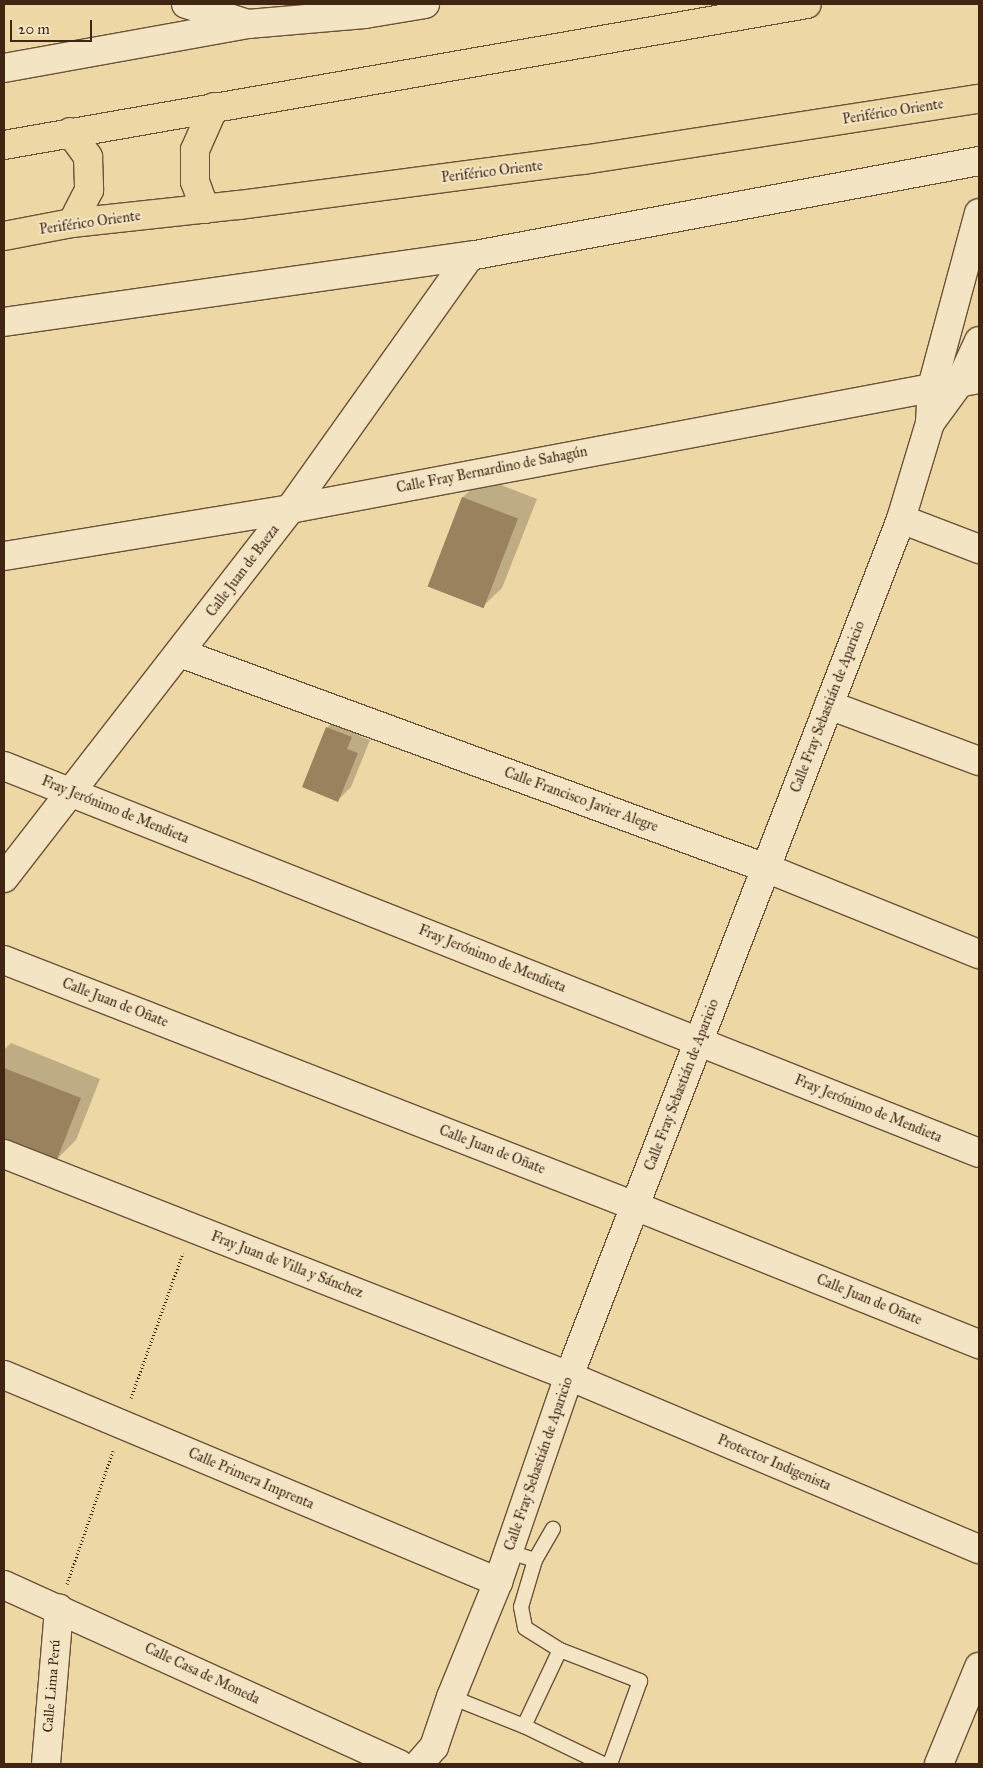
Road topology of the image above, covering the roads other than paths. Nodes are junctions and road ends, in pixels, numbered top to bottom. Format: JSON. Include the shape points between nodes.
{"nodes":[{"id":1,"x":186,"y":4,"type":"edge"},
{"id":2,"x":425,"y":4,"type":"edge"},
{"id":3,"x":807,"y":4,"type":"edge"},
{"id":4,"x":367,"y":9,"type":"edge"},
{"id":5,"x":248,"y":24,"type":"junction"},
{"id":6,"x":4,"y":68,"type":"edge"},
{"id":7,"x":979,"y":99,"type":"edge"},
{"id":8,"x":214,"y":107,"type":"junction"},
{"id":9,"x":70,"y":132,"type":"junction"},
{"id":10,"x":4,"y":145,"type":"edge"},
{"id":11,"x":979,"y":161,"type":"edge"},
{"id":12,"x":205,"y":209,"type":"junction"},
{"id":13,"x":979,"y":214,"type":"edge"},
{"id":14,"x":72,"y":224,"type":"junction"},
{"id":15,"x":4,"y":236,"type":"edge"},
{"id":16,"x":470,"y":256,"type":"junction"},
{"id":17,"x":4,"y":322,"type":"edge"},
{"id":18,"x":979,"y":341,"type":"edge"},
{"id":19,"x":970,"y":380,"type":"edge"},
{"id":20,"x":932,"y":387,"type":"junction"},
{"id":21,"x":930,"y":423,"type":"junction"},
{"id":22,"x":290,"y":509,"type":"junction"},
{"id":23,"x":901,"y":519,"type":"junction"},
{"id":24,"x":979,"y":549,"type":"edge"},
{"id":25,"x":4,"y":556,"type":"edge"},
{"id":26,"x":180,"y":653,"type":"junction"},
{"id":27,"x":829,"y":706,"type":"junction"},
{"id":28,"x":979,"y":761,"type":"edge"},
{"id":29,"x":4,"y":766,"type":"edge"},
{"id":30,"x":71,"y":792,"type":"junction"},
{"id":31,"x":766,"y":868,"type":"junction"},
{"id":32,"x":4,"y":878,"type":"edge"},
{"id":33,"x":979,"y":954,"type":"edge"},
{"id":34,"x":4,"y":960,"type":"edge"},
{"id":35,"x":699,"y":1041,"type":"junction"},
{"id":36,"x":979,"y":1153,"type":"edge"},
{"id":37,"x":4,"y":1154,"type":"edge"},
{"id":38,"x":635,"y":1206,"type":"junction"},
{"id":39,"x":979,"y":1344,"type":"edge"},
{"id":40,"x":4,"y":1375,"type":"edge"},
{"id":41,"x":569,"y":1376,"type":"junction"},
{"id":42,"x":553,"y":1529,"type":"dead end"},
{"id":43,"x":979,"y":1549,"type":"edge"},
{"id":44,"x":509,"y":1552,"type":"junction"},
{"id":45,"x":535,"y":1560,"type":"junction"},
{"id":46,"x":498,"y":1582,"type":"junction"},
{"id":47,"x":4,"y":1585,"type":"edge"},
{"id":48,"x":59,"y":1609,"type":"junction"},
{"id":49,"x":560,"y":1650,"type":"junction"},
{"id":50,"x":979,"y":1667,"type":"edge"},
{"id":51,"x":451,"y":1697,"type":"junction"},
{"id":52,"x":524,"y":1726,"type":"junction"},
{"id":53,"x":430,"y":1759,"type":"edge"},
{"id":54,"x":46,"y":1764,"type":"edge"},
{"id":55,"x":399,"y":1764,"type":"edge"},
{"id":56,"x":603,"y":1764,"type":"edge"},
{"id":57,"x":610,"y":1764,"type":"edge"},
{"id":58,"x":939,"y":1764,"type":"edge"}],
"edges":[{"from":1,"to":5,"type":"street"},
{"from":2,"to":4,"type":"street"},
{"from":3,"to":8,"type":"highway"},
{"from":4,"to":5,"type":"street"},
{"from":5,"to":6,"type":"street"},
{"from":7,"to":12,"type":"highway","name":"Periférico Oriente","via":[[583,160]]},
{"from":8,"to":9,"type":"highway"},
{"from":8,"to":12,"type":"highway","via":[[195,150],[195,182]]},
{"from":9,"to":10,"type":"highway"},
{"from":9,"to":14,"type":"highway","via":[[88,157],[89,190]]},
{"from":11,"to":16,"type":"street"},
{"from":12,"to":14,"type":"highway","name":"Periférico Oriente"},
{"from":13,"to":20,"type":"street","name":"Calle Fray Sebastián de Aparicio"},
{"from":14,"to":15,"type":"highway","name":"Periférico Oriente"},
{"from":16,"to":17,"type":"street"},
{"from":16,"to":22,"type":"street","name":"Calle Juan de Baeza"},
{"from":18,"to":19,"type":"street","name":"Calle Fray Sebastián de Aparicio"},
{"from":19,"to":20,"type":"street","name":"Calle Fray Bernardino de Sahagún"},
{"from":19,"to":21,"type":"street","name":"Calle Fray Sebastián de Aparicio"},
{"from":20,"to":21,"type":"street","name":"Calle Fray Sebastián de Aparicio"},
{"from":20,"to":22,"type":"street","name":"Calle Fray Bernardino de Sahagún"},
{"from":21,"to":23,"type":"street","name":"Calle Fray Sebastián de Aparicio"},
{"from":22,"to":25,"type":"street","name":"Calle Fray Bernardino de Sahagún"},
{"from":22,"to":26,"type":"street","name":"Calle Juan de Baeza"},
{"from":23,"to":24,"type":"street"},
{"from":23,"to":27,"type":"street","name":"Calle Fray Sebastián de Aparicio"},
{"from":26,"to":30,"type":"street","name":"Calle Juan de Baeza"},
{"from":26,"to":31,"type":"street","name":"Calle Francisco Javier Alegre"},
{"from":27,"to":28,"type":"street"},
{"from":27,"to":31,"type":"street","name":"Calle Fray Sebastián de Aparicio"},
{"from":29,"to":30,"type":"street","name":"Fray Jerónimo de Mendieta"},
{"from":30,"to":32,"type":"street","name":"Calle Juan de Baeza"},
{"from":30,"to":35,"type":"street","name":"Fray Jerónimo de Mendieta"},
{"from":31,"to":33,"type":"street","name":"Calle Francisco Javier Alegre"},
{"from":31,"to":35,"type":"street","name":"Calle Fray Sebastián de Aparicio"},
{"from":34,"to":38,"type":"street","name":"Calle Juan de Oñate"},
{"from":35,"to":36,"type":"street","name":"Fray Jerónimo de Mendieta"},
{"from":35,"to":38,"type":"street","name":"Calle Fray Sebastián de Aparicio"},
{"from":37,"to":41,"type":"street","name":"Fray Juan de Villa y Sánchez"},
{"from":38,"to":39,"type":"street","name":"Calle Juan de Oñate"},
{"from":38,"to":41,"type":"street","name":"Calle Fray Sebastián de Aparicio"},
{"from":40,"to":46,"type":"street","name":"Calle Primera Imprenta"},
{"from":41,"to":43,"type":"street","name":"Protector Indigenista"},
{"from":41,"to":44,"type":"street","name":"Calle Fray Sebastián de Aparicio"},
{"from":42,"to":45,"type":"lane"},
{"from":44,"to":45,"type":"lane"},
{"from":44,"to":46,"type":"street","name":"Calle Fray Sebastián de Aparicio"},
{"from":45,"to":49,"type":"lane","via":[[522,1607],[525,1628]]},
{"from":46,"to":51,"type":"street","name":"Calle Fray Sebastián de Aparicio"},
{"from":47,"to":48,"type":"street","name":"Calle Casa de Moneda"},
{"from":48,"to":54,"type":"street","name":"Calle Lima Perú"},
{"from":48,"to":55,"type":"street","name":"Calle Casa de Moneda"},
{"from":49,"to":52,"type":"lane"},
{"from":49,"to":57,"type":"lane","via":[[640,1681]]},
{"from":50,"to":58,"type":"street"},
{"from":51,"to":52,"type":"lane"},
{"from":51,"to":53,"type":"street","name":"Calle Fray Sebastián de Aparicio"},
{"from":52,"to":56,"type":"lane"}]}
